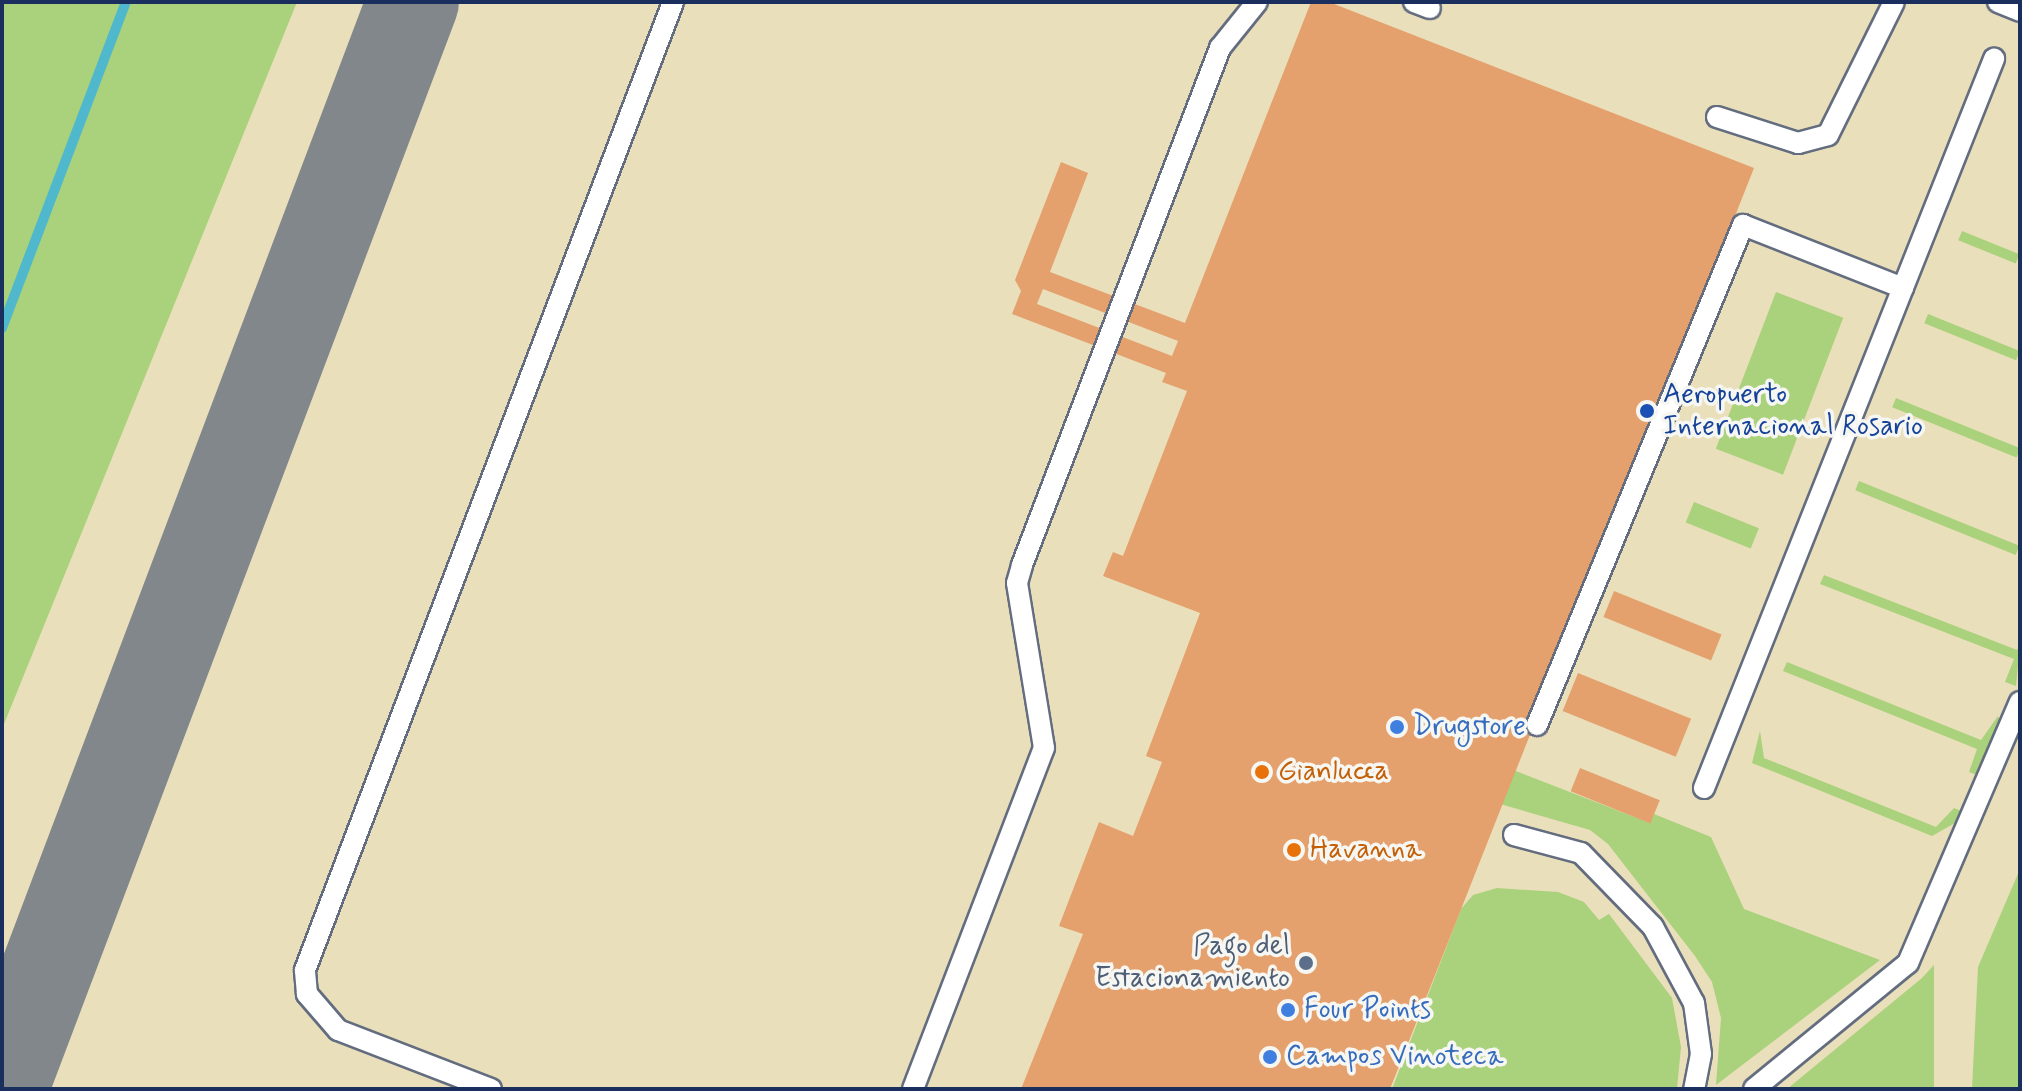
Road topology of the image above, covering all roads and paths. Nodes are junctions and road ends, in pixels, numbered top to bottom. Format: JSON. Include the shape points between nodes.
{"nodes":[{"id":1,"x":673,"y":2,"type":"edge"},
{"id":2,"x":1257,"y":2,"type":"edge"},
{"id":3,"x":1894,"y":2,"type":"edge"},
{"id":4,"x":1998,"y":2,"type":"edge"},
{"id":5,"x":2020,"y":11,"type":"edge"},
{"id":6,"x":1994,"y":59,"type":"dead end"},
{"id":7,"x":1717,"y":117,"type":"dead end"},
{"id":8,"x":1903,"y":288,"type":"junction"},
{"id":9,"x":2020,"y":702,"type":"edge"},
{"id":10,"x":1537,"y":725,"type":"dead end"},
{"id":11,"x":1704,"y":788,"type":"dead end"},
{"id":12,"x":1514,"y":835,"type":"dead end"},
{"id":13,"x":1694,"y":1087,"type":"edge"},
{"id":14,"x":491,"y":1089,"type":"edge"},
{"id":15,"x":913,"y":1089,"type":"edge"},
{"id":16,"x":1754,"y":1089,"type":"edge"}],
"edges":[{"from":1,"to":14,"type":"lane","via":[[305,970],[307,994],[338,1030]]},
{"from":2,"to":15,"type":"lane","via":[[1220,48],[1022,565],[1017,583],[1044,748]]},
{"from":3,"to":7,"type":"lane","via":[[1828,135],[1798,143]]},
{"from":4,"to":5,"type":"lane"},
{"from":6,"to":8,"type":"lane"},
{"from":8,"to":10,"type":"lane","via":[[1743,225]]},
{"from":8,"to":11,"type":"lane"},
{"from":9,"to":16,"type":"lane","via":[[1925,934],[1908,963]]},
{"from":12,"to":13,"type":"lane","via":[[1581,853],[1653,927],[1694,1003],[1701,1054]]}]}
